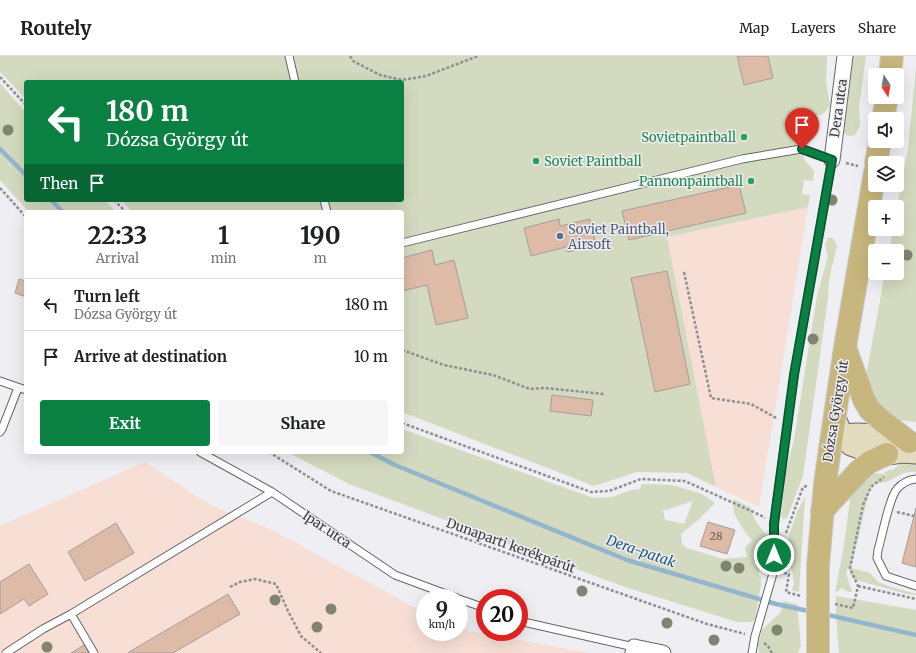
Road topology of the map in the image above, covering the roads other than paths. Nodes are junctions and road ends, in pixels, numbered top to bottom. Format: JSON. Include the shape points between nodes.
{"nodes":[{"id":1,"x":289,"y":56,"type":"edge"},
{"id":2,"x":845,"y":56,"type":"edge"},
{"id":3,"x":892,"y":56,"type":"edge"},
{"id":4,"x":891,"y":68,"type":"edge"},
{"id":5,"x":295,"y":80,"type":"edge"},
{"id":6,"x":832,"y":160,"type":"junction"},
{"id":7,"x":868,"y":188,"type":"edge"},
{"id":8,"x":404,"y":243,"type":"edge"},
{"id":9,"x":845,"y":347,"type":"junction"},
{"id":10,"x":0,"y":381,"type":"edge"},
{"id":11,"x":18,"y":388,"type":"junction"},
{"id":12,"x":24,"y":390,"type":"edge"},
{"id":13,"x":0,"y":432,"type":"edge"},
{"id":14,"x":836,"y":433,"type":"junction"},
{"id":15,"x":914,"y":447,"type":"edge"},
{"id":16,"x":204,"y":454,"type":"edge"},
{"id":17,"x":887,"y":454,"type":"junction"},
{"id":18,"x":916,"y":479,"type":"edge"},
{"id":19,"x":272,"y":492,"type":"junction"},
{"id":20,"x":822,"y":511,"type":"junction"},
{"id":21,"x":916,"y":586,"type":"edge"},
{"id":22,"x":433,"y":589,"type":"edge"},
{"id":23,"x":71,"y":614,"type":"junction"},
{"id":24,"x":528,"y":623,"type":"edge"},
{"id":25,"x":818,"y":645,"type":"edge"},
{"id":26,"x":634,"y":650,"type":"edge"},
{"id":27,"x":6,"y":653,"type":"edge"},
{"id":28,"x":94,"y":653,"type":"edge"},
{"id":29,"x":663,"y":653,"type":"edge"},
{"id":30,"x":752,"y":653,"type":"edge"}],
"edges":[{"from":1,"to":5,"type":"lane"},
{"from":2,"to":6,"type":"street","name":"Dera utca"},
{"from":3,"to":4,"type":"main road"},
{"from":6,"to":8,"type":"lane","via":[[802,149],[742,159]]},
{"from":6,"to":30,"type":"lane","via":[[794,375],[774,524],[774,570]]},
{"from":7,"to":9,"type":"main road","name":"Dózsa György út"},
{"from":9,"to":14,"type":"main road","name":"Dózsa György út"},
{"from":9,"to":15,"type":"main road","via":[[870,410]]},
{"from":10,"to":11,"type":"lane"},
{"from":11,"to":12,"type":"lane"},
{"from":11,"to":13,"type":"lane"},
{"from":14,"to":15,"type":"main road","via":[[856,433]]},
{"from":14,"to":17,"type":"main road","via":[[851,445]]},
{"from":14,"to":20,"type":"main road","name":"Dózsa György út"},
{"from":15,"to":17,"type":"main road","via":[[903,452]]},
{"from":16,"to":19,"type":"lane","name":"Ipar utca"},
{"from":17,"to":20,"type":"main road","via":[[860,470]]},
{"from":18,"to":21,"type":"lane","via":[[909,480],[896,490],[877,558],[886,576]]},
{"from":19,"to":22,"type":"lane","name":"Ipar utca","via":[[395,575]]},
{"from":19,"to":23,"type":"lane"},
{"from":20,"to":25,"type":"main road","name":"Dózsa György út","bridge":true},
{"from":23,"to":27,"type":"lane"},
{"from":23,"to":28,"type":"lane"},
{"from":24,"to":26,"type":"lane"},
{"from":26,"to":29,"type":"street"}]}
